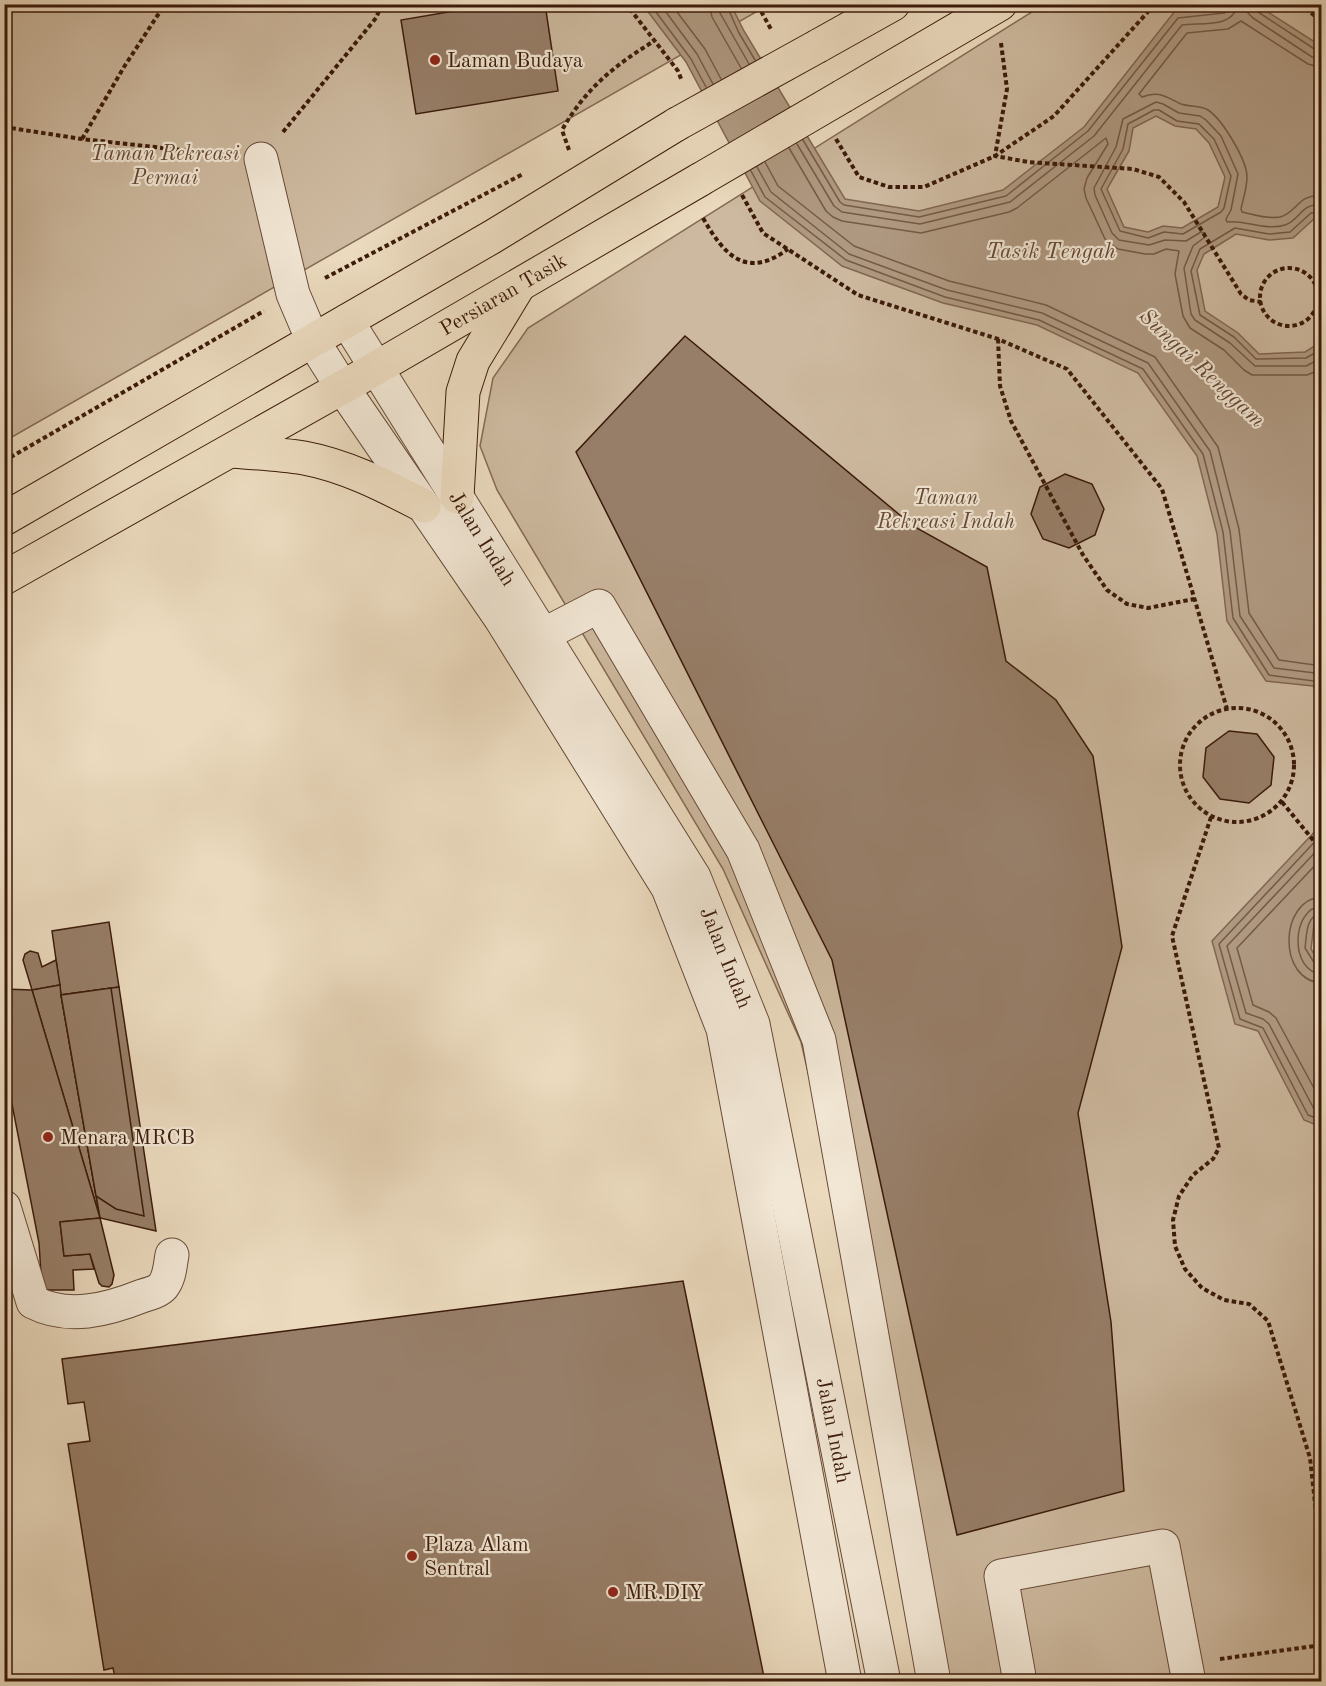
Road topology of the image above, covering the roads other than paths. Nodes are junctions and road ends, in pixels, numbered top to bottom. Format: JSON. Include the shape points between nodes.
{"nodes":[{"id":1,"x":893,"y":4,"type":"edge"},
{"id":2,"x":998,"y":5,"type":"edge"},
{"id":3,"x":261,"y":159,"type":"road end"},
{"id":4,"x":519,"y":285,"type":"junction"},
{"id":5,"x":347,"y":321,"type":"junction"},
{"id":6,"x":313,"y":341,"type":"junction"},
{"id":7,"x":376,"y":368,"type":"junction"},
{"id":8,"x":342,"y":387,"type":"junction"},
{"id":9,"x":231,"y":451,"type":"junction"},
{"id":10,"x":457,"y":497,"type":"junction"},
{"id":11,"x":424,"y":506,"type":"junction"},
{"id":12,"x":4,"y":519,"type":"edge"},
{"id":13,"x":4,"y":578,"type":"edge"},
{"id":14,"x":543,"y":635,"type":"junction"},
{"id":15,"x":4,"y":1207,"type":"edge"},
{"id":16,"x":172,"y":1254,"type":"dead end"},
{"id":17,"x":1188,"y":1673,"type":"edge"},
{"id":18,"x":845,"y":1682,"type":"edge"},
{"id":19,"x":884,"y":1682,"type":"edge"},
{"id":20,"x":934,"y":1682,"type":"edge"},
{"id":21,"x":1020,"y":1682,"type":"edge"}],
"edges":[{"from":1,"to":5,"type":"main road","bridge":true,"via":[[677,124]]},
{"from":2,"to":4,"type":"main road","name":"Persiaran Tasik","bridge":true},
{"from":3,"to":6,"type":"street","name":"Jalan Indah","via":[[293,294]]},
{"from":4,"to":7,"type":"main road","name":"Persiaran Tasik"},
{"from":4,"to":10,"type":"main road","via":[[473,361],[463,392]]},
{"from":5,"to":6,"type":"main road"},
{"from":5,"to":7,"type":"street","name":"Jalan Indah"},
{"from":6,"to":8,"type":"street","name":"Jalan Indah"},
{"from":6,"to":12,"type":"main road"},
{"from":7,"to":8,"type":"main road","name":"Persiaran Tasik"},
{"from":7,"to":10,"type":"street","name":"Jalan Indah"},
{"from":8,"to":9,"type":"main road","name":"Persiaran Tasik"},
{"from":8,"to":11,"type":"street","name":"Jalan Indah"},
{"from":9,"to":11,"type":"main road","via":[[304,458],[338,466]]},
{"from":9,"to":13,"type":"main road","name":"Persiaran Tasik"},
{"from":10,"to":14,"type":"street","name":"Jalan Indah"},
{"from":11,"to":18,"type":"street","name":"Jalan Indah","via":[[501,619],[668,888],[723,1029]]},
{"from":14,"to":19,"type":"street","name":"Jalan Indah","via":[[694,877],[753,1024]]},
{"from":14,"to":20,"type":"street","via":[[599,606],[743,850],[819,1040]]},
{"from":15,"to":16,"type":"street","via":[[33,1302],[47,1310],[93,1311],[162,1288]]},
{"from":17,"to":21,"type":"street","via":[[1163,1546],[1001,1576]]}]}
